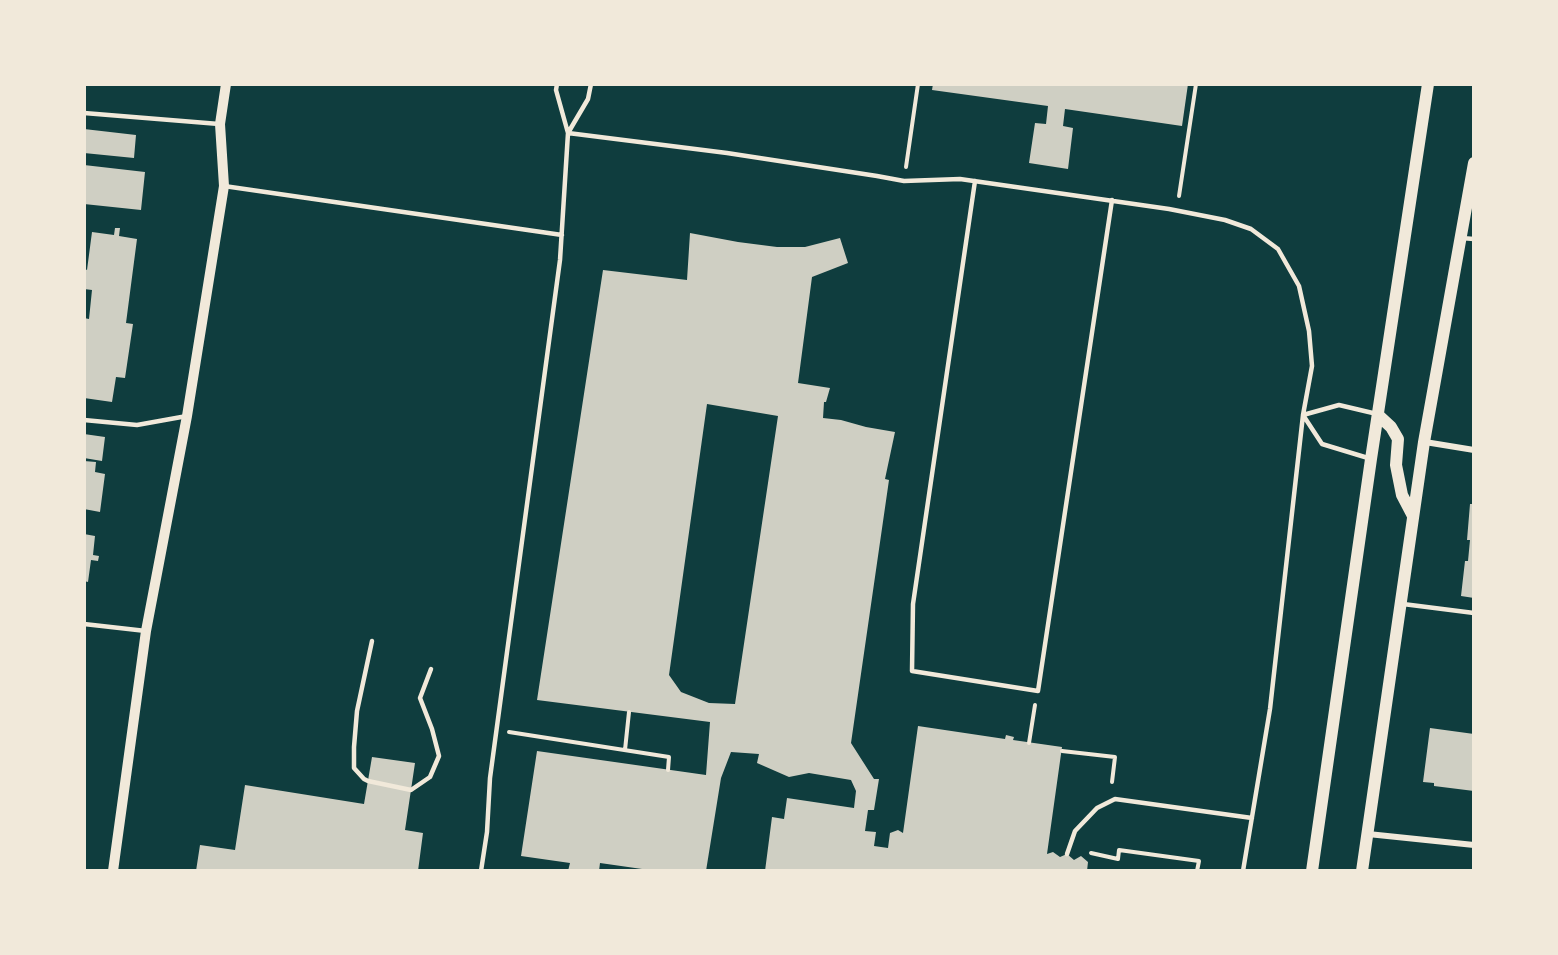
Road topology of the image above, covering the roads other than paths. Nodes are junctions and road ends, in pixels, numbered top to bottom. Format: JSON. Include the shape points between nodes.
{"nodes":[{"id":1,"x":226,"y":84,"type":"edge"},
{"id":2,"x":557,"y":84,"type":"edge"},
{"id":3,"x":591,"y":84,"type":"edge"},
{"id":4,"x":1428,"y":84,"type":"edge"},
{"id":5,"x":84,"y":112,"type":"edge"},
{"id":6,"x":220,"y":124,"type":"junction"},
{"id":7,"x":568,"y":133,"type":"junction"},
{"id":8,"x":1474,"y":163,"type":"edge"},
{"id":9,"x":975,"y":181,"type":"junction"},
{"id":10,"x":224,"y":186,"type":"junction"},
{"id":11,"x":1112,"y":200,"type":"junction"},
{"id":12,"x":562,"y":236,"type":"junction"},
{"id":13,"x":1468,"y":238,"type":"edge"},
{"id":14,"x":1378,"y":414,"type":"junction"},
{"id":15,"x":1303,"y":415,"type":"junction"},
{"id":16,"x":187,"y":416,"type":"junction"},
{"id":17,"x":84,"y":420,"type":"edge"},
{"id":18,"x":1424,"y":442,"type":"junction"},
{"id":19,"x":1474,"y":450,"type":"edge"},
{"id":20,"x":1371,"y":459,"type":"junction"},
{"id":21,"x":1413,"y":516,"type":"junction"},
{"id":22,"x":1400,"y":603,"type":"junction"},
{"id":23,"x":1474,"y":613,"type":"edge"},
{"id":24,"x":84,"y":624,"type":"edge"},
{"id":25,"x":146,"y":631,"type":"junction"},
{"id":26,"x":372,"y":641,"type":"dead end"},
{"id":27,"x":431,"y":669,"type":"dead end"},
{"id":28,"x":1252,"y":818,"type":"junction"},
{"id":29,"x":1367,"y":834,"type":"junction"},
{"id":30,"x":1474,"y":845,"type":"edge"},
{"id":31,"x":1067,"y":854,"type":"dead end"},
{"id":32,"x":113,"y":871,"type":"edge"},
{"id":33,"x":481,"y":871,"type":"edge"},
{"id":34,"x":1243,"y":871,"type":"edge"},
{"id":35,"x":1312,"y":871,"type":"edge"},
{"id":36,"x":1362,"y":871,"type":"edge"}],
"edges":[{"from":1,"to":6,"type":"street"},
{"from":2,"to":7,"type":"lane"},
{"from":3,"to":7,"type":"lane","via":[[588,99]]},
{"from":4,"to":14,"type":"main road"},
{"from":5,"to":6,"type":"lane"},
{"from":6,"to":10,"type":"street"},
{"from":7,"to":9,"type":"lane","via":[[904,181]]},
{"from":7,"to":12,"type":"lane"},
{"from":8,"to":13,"type":"main road"},
{"from":9,"to":11,"type":"lane"},
{"from":9,"to":11,"type":"lane","via":[[913,604],[912,671],[1038,691]]},
{"from":10,"to":12,"type":"lane"},
{"from":10,"to":16,"type":"street"},
{"from":11,"to":15,"type":"lane","via":[[1225,220],[1251,229],[1278,249],[1299,286],[1309,331],[1312,366]]},
{"from":12,"to":33,"type":"lane"},
{"from":13,"to":18,"type":"main road"},
{"from":14,"to":15,"type":"lane","via":[[1339,405]]},
{"from":14,"to":20,"type":"main road"},
{"from":14,"to":21,"type":"main road","via":[[1398,439],[1396,465],[1402,495]]},
{"from":15,"to":20,"type":"lane","via":[[1322,444]]},
{"from":15,"to":28,"type":"lane","via":[[1270,709]]},
{"from":16,"to":17,"type":"lane","via":[[137,425]]},
{"from":16,"to":25,"type":"street"},
{"from":18,"to":19,"type":"street"},
{"from":18,"to":21,"type":"main road"},
{"from":20,"to":35,"type":"main road"},
{"from":21,"to":22,"type":"main road"},
{"from":22,"to":23,"type":"lane"},
{"from":22,"to":29,"type":"main road"},
{"from":24,"to":25,"type":"lane"},
{"from":25,"to":32,"type":"street"},
{"from":26,"to":27,"type":"lane","via":[[357,711],[354,747],[354,768],[364,779],[411,790],[430,777],[439,756],[420,698]]},
{"from":28,"to":31,"type":"lane","via":[[1114,799],[1096,808],[1075,831]]},
{"from":28,"to":34,"type":"lane"},
{"from":29,"to":30,"type":"street"},
{"from":29,"to":36,"type":"main road"}]}
